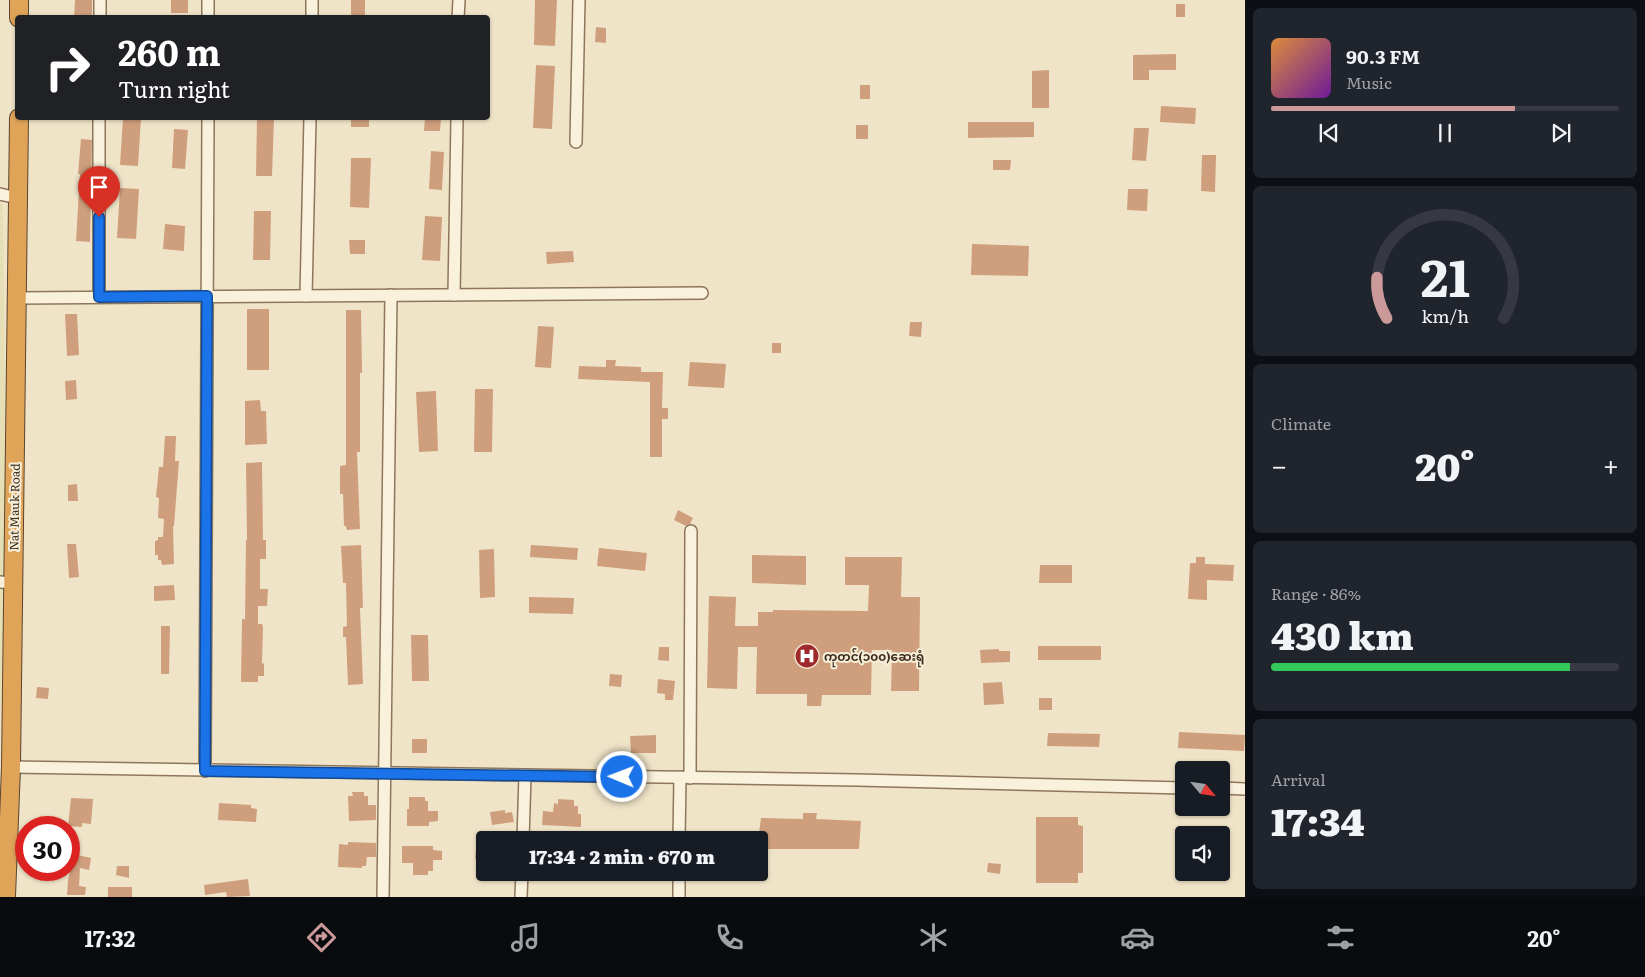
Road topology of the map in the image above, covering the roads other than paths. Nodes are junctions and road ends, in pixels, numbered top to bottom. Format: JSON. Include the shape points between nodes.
{"nodes":[{"id":1,"x":19,"y":0,"type":"edge"},
{"id":2,"x":100,"y":0,"type":"edge"},
{"id":3,"x":208,"y":0,"type":"edge"},
{"id":4,"x":312,"y":0,"type":"edge"},
{"id":5,"x":459,"y":0,"type":"edge"},
{"id":6,"x":578,"y":0,"type":"edge"},
{"id":7,"x":19,"y":15,"type":"edge"},
{"id":8,"x":100,"y":15,"type":"edge"},
{"id":9,"x":208,"y":15,"type":"edge"},
{"id":10,"x":312,"y":15,"type":"edge"},
{"id":11,"x":458,"y":15,"type":"edge"},
{"id":12,"x":18,"y":120,"type":"edge"},
{"id":13,"x":99,"y":120,"type":"edge"},
{"id":14,"x":208,"y":120,"type":"edge"},
{"id":15,"x":310,"y":120,"type":"edge"},
{"id":16,"x":457,"y":120,"type":"edge"},
{"id":17,"x":576,"y":142,"type":"dead end"},
{"id":18,"x":0,"y":194,"type":"edge"},
{"id":19,"x":18,"y":198,"type":"junction"},
{"id":20,"x":702,"y":293,"type":"dead end"},
{"id":21,"x":391,"y":295,"type":"junction"},
{"id":22,"x":454,"y":295,"type":"junction"},
{"id":23,"x":207,"y":296,"type":"junction"},
{"id":24,"x":306,"y":296,"type":"junction"},
{"id":25,"x":99,"y":297,"type":"junction"},
{"id":26,"x":17,"y":298,"type":"junction"},
{"id":27,"x":691,"y":531,"type":"dead end"},
{"id":28,"x":7,"y":583,"type":"edge"},
{"id":29,"x":11,"y":767,"type":"junction"},
{"id":30,"x":205,"y":771,"type":"junction"},
{"id":31,"x":384,"y":773,"type":"junction"},
{"id":32,"x":525,"y":775,"type":"junction"},
{"id":33,"x":685,"y":777,"type":"junction"},
{"id":34,"x":1175,"y":788,"type":"edge"},
{"id":35,"x":1230,"y":788,"type":"edge"},
{"id":36,"x":1245,"y":789,"type":"edge"},
{"id":37,"x":523,"y":831,"type":"edge"},
{"id":38,"x":680,"y":831,"type":"edge"},
{"id":39,"x":522,"y":881,"type":"edge"},
{"id":40,"x":679,"y":881,"type":"edge"},
{"id":41,"x":6,"y":897,"type":"edge"},
{"id":42,"x":383,"y":897,"type":"edge"},
{"id":43,"x":521,"y":897,"type":"edge"},
{"id":44,"x":678,"y":897,"type":"edge"}],
"edges":[{"from":1,"to":7,"type":"highway"},
{"from":2,"to":8,"type":"street"},
{"from":3,"to":9,"type":"street"},
{"from":4,"to":10,"type":"street"},
{"from":5,"to":11,"type":"street"},
{"from":6,"to":17,"type":"street"},
{"from":12,"to":19,"type":"highway","name":"Nat Mauk Road"},
{"from":13,"to":25,"type":"street"},
{"from":14,"to":23,"type":"street"},
{"from":15,"to":24,"type":"street"},
{"from":16,"to":22,"type":"street"},
{"from":18,"to":19,"type":"street"},
{"from":19,"to":26,"type":"highway","name":"Nat Mauk Road"},
{"from":20,"to":22,"type":"street"},
{"from":21,"to":22,"type":"street"},
{"from":21,"to":24,"type":"street"},
{"from":21,"to":31,"type":"street"},
{"from":23,"to":24,"type":"street"},
{"from":23,"to":25,"type":"street"},
{"from":23,"to":30,"type":"street"},
{"from":25,"to":26,"type":"street"},
{"from":26,"to":28,"type":"highway","name":"Nat Mauk Road"},
{"from":27,"to":33,"type":"street"},
{"from":28,"to":29,"type":"highway","name":"Nat Mauk Road"},
{"from":29,"to":30,"type":"street"},
{"from":29,"to":41,"type":"highway","name":"Nat Mauk Road"},
{"from":30,"to":31,"type":"street"},
{"from":31,"to":32,"type":"street"},
{"from":31,"to":42,"type":"street"},
{"from":32,"to":33,"type":"street"},
{"from":32,"to":37,"type":"street"},
{"from":33,"to":34,"type":"street"},
{"from":33,"to":38,"type":"street"},
{"from":35,"to":36,"type":"street"},
{"from":39,"to":43,"type":"street"},
{"from":40,"to":44,"type":"street"}]}
